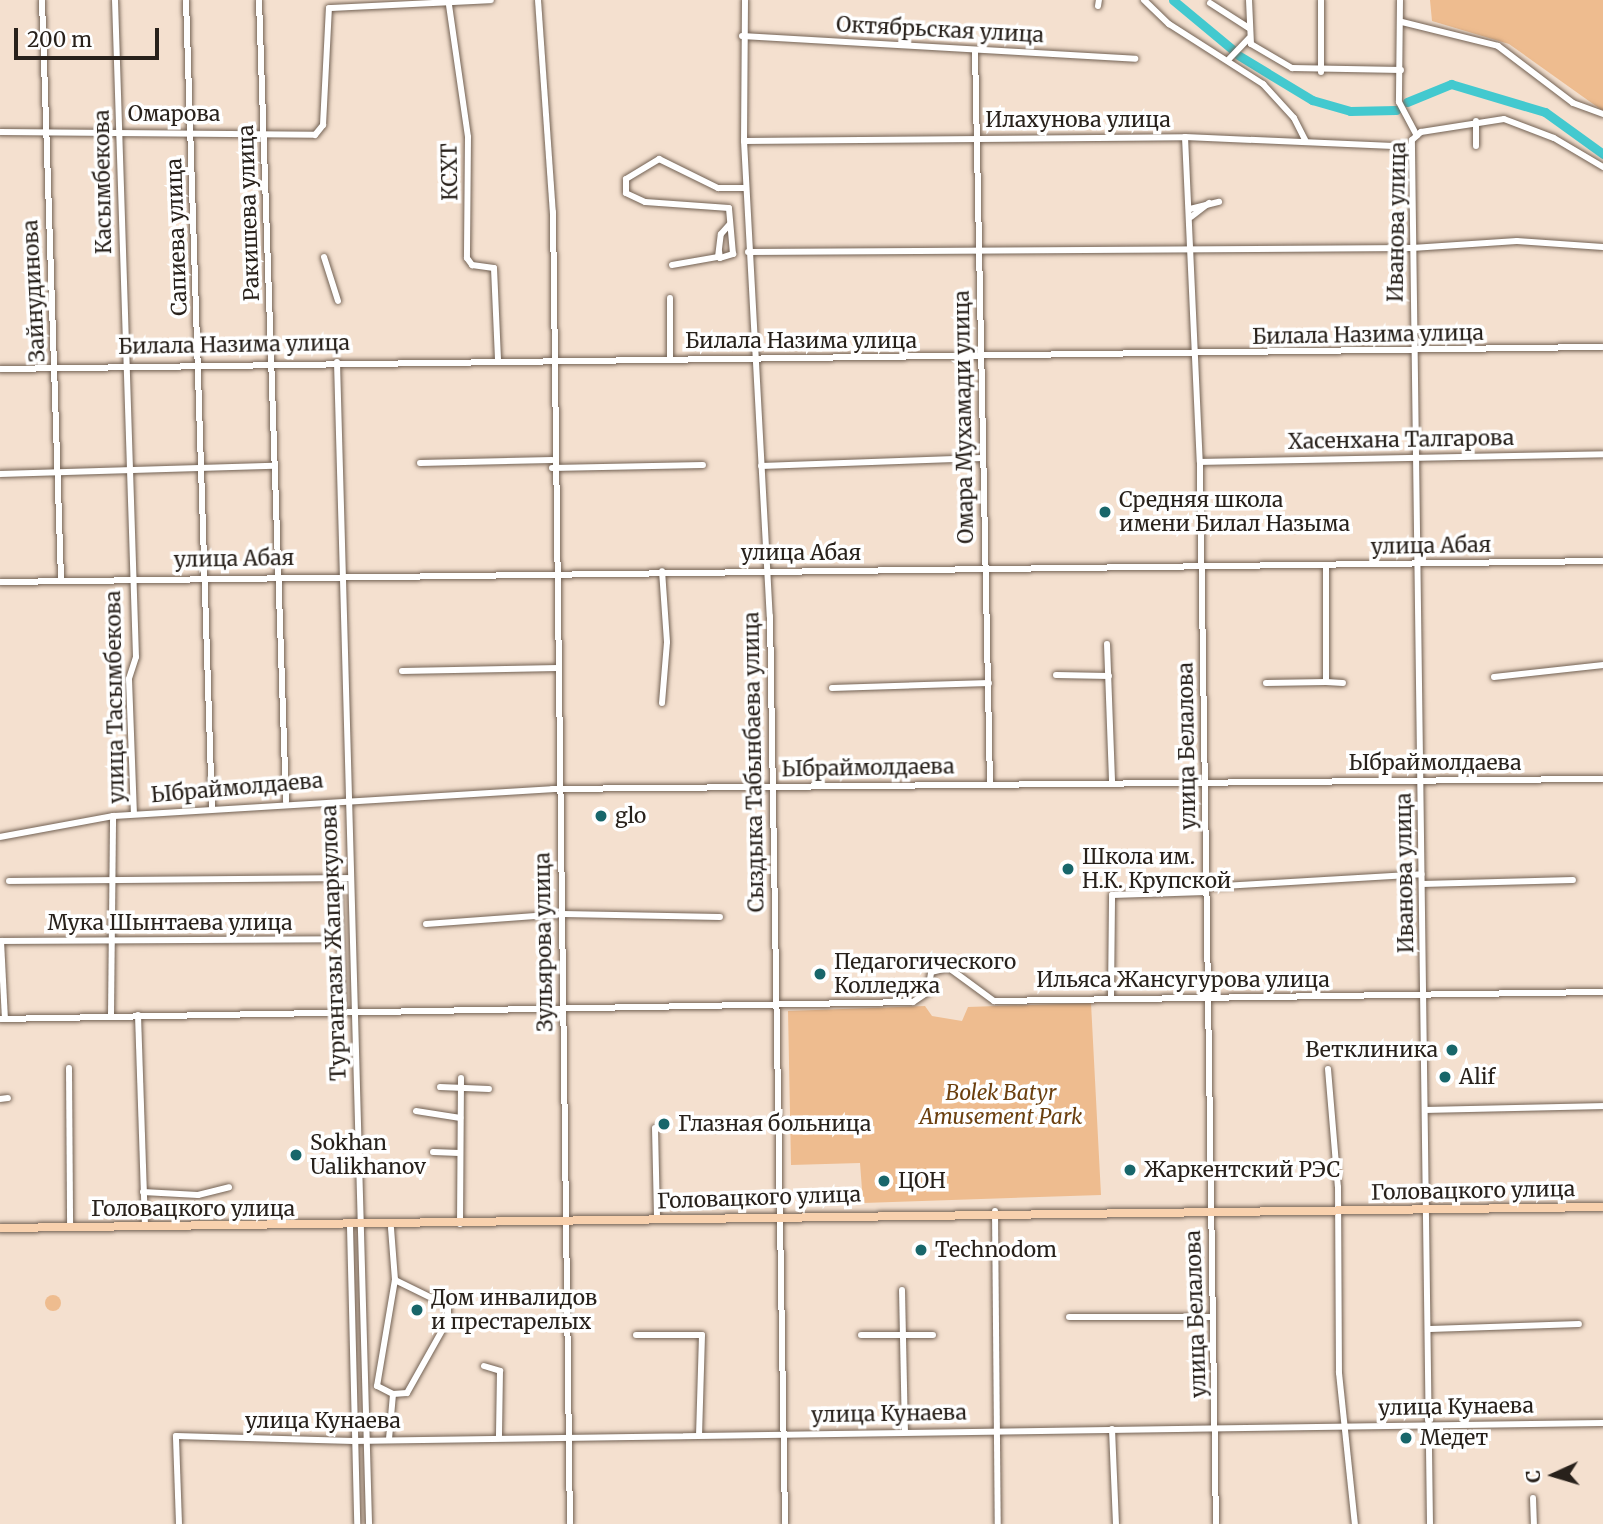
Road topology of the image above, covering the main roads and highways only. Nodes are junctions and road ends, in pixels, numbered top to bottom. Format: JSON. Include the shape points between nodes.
{"nodes":[{"id":1,"x":1603,"y":1207,"type":"edge"},
{"id":2,"x":0,"y":1228,"type":"edge"}],
"edges":[{"from":1,"to":2,"type":"main road","name":"Головацкого улица","via":[[995,1211],[391,1228]]}]}
